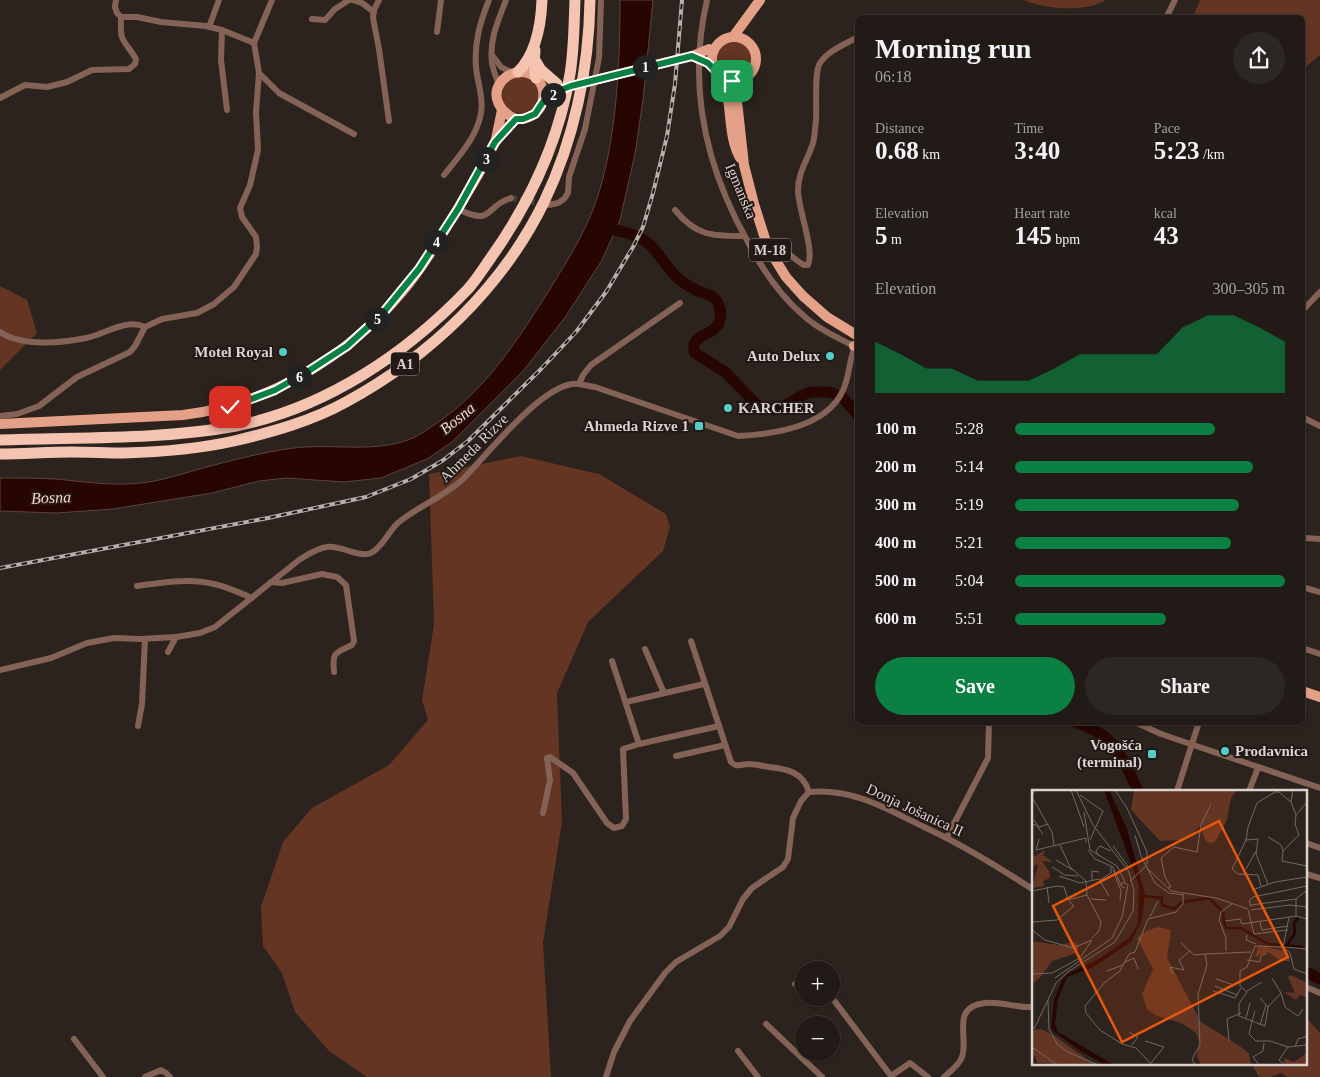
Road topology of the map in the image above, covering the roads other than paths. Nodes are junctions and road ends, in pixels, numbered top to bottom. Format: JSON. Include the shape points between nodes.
{"nodes":[{"id":1,"x":116,"y":0,"type":"edge"},
{"id":2,"x":219,"y":0,"type":"edge"},
{"id":3,"x":272,"y":0,"type":"edge"},
{"id":4,"x":350,"y":0,"type":"edge"},
{"id":5,"x":379,"y":0,"type":"edge"},
{"id":6,"x":441,"y":0,"type":"edge"},
{"id":7,"x":489,"y":0,"type":"edge"},
{"id":8,"x":506,"y":0,"type":"edge"},
{"id":9,"x":542,"y":0,"type":"edge"},
{"id":10,"x":575,"y":0,"type":"edge"},
{"id":11,"x":590,"y":0,"type":"edge"},
{"id":12,"x":601,"y":0,"type":"edge"},
{"id":13,"x":707,"y":0,"type":"edge"},
{"id":14,"x":760,"y":0,"type":"edge"},
{"id":15,"x":1175,"y":0,"type":"edge"},
{"id":16,"x":374,"y":12,"type":"junction"},
{"id":17,"x":750,"y":14,"type":"junction"},
{"id":18,"x":1168,"y":15,"type":"edge"},
{"id":19,"x":120,"y":17,"type":"junction"},
{"id":20,"x":312,"y":19,"type":"dead end"},
{"id":21,"x":209,"y":27,"type":"junction"},
{"id":22,"x":222,"y":30,"type":"junction"},
{"id":23,"x":437,"y":32,"type":"dead end"},
{"id":24,"x":732,"y":37,"type":"junction"},
{"id":25,"x":855,"y":39,"type":"edge"},
{"id":26,"x":536,"y":40,"type":"junction"},
{"id":27,"x":254,"y":43,"type":"junction"},
{"id":28,"x":750,"y":43,"type":"junction"},
{"id":29,"x":713,"y":47,"type":"junction"},
{"id":30,"x":492,"y":54,"type":"junction"},
{"id":31,"x":692,"y":56,"type":"junction"},
{"id":32,"x":534,"y":57,"type":"junction"},
{"id":33,"x":714,"y":69,"type":"junction"},
{"id":34,"x":259,"y":73,"type":"junction"},
{"id":35,"x":515,"y":73,"type":"junction"},
{"id":36,"x":744,"y":78,"type":"junction"},
{"id":37,"x":538,"y":80,"type":"junction"},
{"id":38,"x":498,"y":86,"type":"junction"},
{"id":39,"x":558,"y":87,"type":"junction"},
{"id":40,"x":0,"y":98,"type":"edge"},
{"id":41,"x":543,"y":102,"type":"junction"},
{"id":42,"x":227,"y":110,"type":"dead end"},
{"id":43,"x":502,"y":110,"type":"junction"},
{"id":44,"x":516,"y":119,"type":"junction"},
{"id":45,"x":389,"y":121,"type":"dead end"},
{"id":46,"x":354,"y":134,"type":"dead end"},
{"id":47,"x":495,"y":142,"type":"junction"},
{"id":48,"x":744,"y":166,"type":"junction"},
{"id":49,"x":444,"y":175,"type":"dead end"},
{"id":50,"x":511,"y":198,"type":"dead end"},
{"id":51,"x":549,"y":205,"type":"dead end"},
{"id":52,"x":458,"y":209,"type":"junction"},
{"id":53,"x":675,"y":210,"type":"dead end"},
{"id":54,"x":744,"y":236,"type":"junction"},
{"id":55,"x":768,"y":248,"type":"junction"},
{"id":56,"x":1320,"y":292,"type":"edge"},
{"id":57,"x":680,"y":303,"type":"dead end"},
{"id":58,"x":1305,"y":308,"type":"edge"},
{"id":59,"x":145,"y":327,"type":"junction"},
{"id":60,"x":0,"y":332,"type":"edge"},
{"id":61,"x":855,"y":341,"type":"edge"},
{"id":62,"x":855,"y":342,"type":"edge"},
{"id":63,"x":855,"y":350,"type":"edge"},
{"id":64,"x":579,"y":384,"type":"junction"},
{"id":65,"x":0,"y":416,"type":"edge"},
{"id":66,"x":1305,"y":418,"type":"edge"},
{"id":67,"x":0,"y":424,"type":"edge"},
{"id":68,"x":1320,"y":426,"type":"edge"},
{"id":69,"x":0,"y":440,"type":"edge"},
{"id":70,"x":0,"y":454,"type":"edge"},
{"id":71,"x":1305,"y":538,"type":"dead end"},
{"id":72,"x":1320,"y":539,"type":"edge"},
{"id":73,"x":271,"y":582,"type":"junction"},
{"id":74,"x":137,"y":586,"type":"dead end"},
{"id":75,"x":1305,"y":588,"type":"edge"},
{"id":76,"x":1320,"y":592,"type":"edge"},
{"id":77,"x":252,"y":598,"type":"junction"},
{"id":78,"x":176,"y":637,"type":"junction"},
{"id":79,"x":145,"y":639,"type":"junction"},
{"id":80,"x":691,"y":641,"type":"dead end"},
{"id":81,"x":645,"y":649,"type":"dead end"},
{"id":82,"x":1305,"y":649,"type":"edge"},
{"id":83,"x":168,"y":652,"type":"dead end"},
{"id":84,"x":1320,"y":654,"type":"edge"},
{"id":85,"x":612,"y":661,"type":"dead end"},
{"id":86,"x":0,"y":670,"type":"edge"},
{"id":87,"x":334,"y":672,"type":"dead end"},
{"id":88,"x":704,"y":684,"type":"junction"},
{"id":89,"x":1305,"y":692,"type":"edge"},
{"id":90,"x":664,"y":693,"type":"junction"},
{"id":91,"x":1320,"y":697,"type":"edge"},
{"id":92,"x":626,"y":702,"type":"junction"},
{"id":93,"x":989,"y":725,"type":"edge"},
{"id":94,"x":1142,"y":725,"type":"edge"},
{"id":95,"x":1198,"y":725,"type":"edge"},
{"id":96,"x":138,"y":726,"type":"dead end"},
{"id":97,"x":719,"y":726,"type":"junction"},
{"id":98,"x":639,"y":744,"type":"junction"},
{"id":99,"x":1191,"y":744,"type":"junction"},
{"id":100,"x":725,"y":745,"type":"junction"},
{"id":101,"x":676,"y":756,"type":"dead end"},
{"id":102,"x":1258,"y":768,"type":"junction"},
{"id":103,"x":1320,"y":788,"type":"edge"},
{"id":104,"x":1178,"y":790,"type":"edge"},
{"id":105,"x":1249,"y":790,"type":"edge"},
{"id":106,"x":809,"y":792,"type":"junction"},
{"id":107,"x":543,"y":813,"type":"dead end"},
{"id":108,"x":947,"y":837,"type":"junction"},
{"id":109,"x":1308,"y":844,"type":"edge"},
{"id":110,"x":1320,"y":848,"type":"edge"},
{"id":111,"x":1032,"y":889,"type":"edge"},
{"id":112,"x":1308,"y":988,"type":"edge"},
{"id":113,"x":1320,"y":993,"type":"edge"},
{"id":114,"x":839,"y":1006,"type":"edge"},
{"id":115,"x":1032,"y":1007,"type":"edge"},
{"id":116,"x":766,"y":1024,"type":"dead end"},
{"id":117,"x":74,"y":1039,"type":"dead end"},
{"id":118,"x":738,"y":1051,"type":"dead end"},
{"id":119,"x":103,"y":1077,"type":"edge"},
{"id":120,"x":145,"y":1077,"type":"edge"},
{"id":121,"x":170,"y":1077,"type":"edge"},
{"id":122,"x":606,"y":1077,"type":"edge"},
{"id":123,"x":758,"y":1077,"type":"edge"},
{"id":124,"x":822,"y":1077,"type":"edge"},
{"id":125,"x":928,"y":1077,"type":"edge"},
{"id":126,"x":944,"y":1077,"type":"edge"}],
"edges":[{"from":1,"to":19,"type":"street","via":[[115,7]]},
{"from":2,"to":21,"type":"street"},
{"from":3,"to":27,"type":"street"},
{"from":4,"to":16,"type":"street","via":[[362,3]]},
{"from":4,"to":20,"type":"street","via":[[325,20]]},
{"from":5,"to":16,"type":"street"},
{"from":6,"to":23,"type":"street"},
{"from":7,"to":49,"type":"street","via":[[476,37],[481,112],[470,141]]},
{"from":8,"to":30,"type":"street","via":[[493,36]]},
{"from":9,"to":26,"type":"highway"},
{"from":10,"to":69,"type":"highway","number":"A1","via":[[574,42],[562,109],[551,146],[521,213],[469,287],[394,354],[352,382],[313,401],[237,425],[166,434]]},
{"from":11,"to":70,"type":"highway","number":"A1","via":[[584,71],[576,115],[544,203],[487,290],[426,349],[346,402],[279,429],[232,441],[122,453]]},
{"from":12,"to":51,"type":"street","via":[[599,58],[585,129],[568,193],[558,203]]},
{"from":13,"to":54,"type":"street","name":"Igmanska","via":[[699,70],[702,115],[720,185]]},
{"from":14,"to":17,"type":"main road"},
{"from":15,"to":18,"type":"street"},
{"from":16,"to":45,"type":"street"},
{"from":17,"to":24,"type":"main road"},
{"from":17,"to":28,"type":"main road","number":"M-18"},
{"from":19,"to":21,"type":"street"},
{"from":19,"to":40,"type":"street","via":[[120,36],[136,59],[133,67],[92,70],[47,87],[25,85]]},
{"from":21,"to":22,"type":"street"},
{"from":22,"to":27,"type":"street"},
{"from":22,"to":42,"type":"street","via":[[221,60]]},
{"from":24,"to":28,"type":"main road"},
{"from":24,"to":29,"type":"main road"},
{"from":25,"to":55,"type":"street","via":[[827,56],[817,69],[813,142],[802,168],[798,189],[810,254],[808,265],[784,250]]},
{"from":26,"to":32,"type":"highway"},
{"from":26,"to":35,"type":"highway","via":[[529,58]]},
{"from":27,"to":34,"type":"street"},
{"from":28,"to":36,"type":"main road","number":"M-18","via":[[756,62]]},
{"from":29,"to":31,"type":"main road","bridge":true},
{"from":29,"to":33,"type":"main road","number":"M-18"},
{"from":30,"to":35,"type":"street","via":[[501,67]]},
{"from":30,"to":38,"type":"street"},
{"from":31,"to":33,"type":"main road","bridge":true},
{"from":31,"to":39,"type":"main road","bridge":true},
{"from":32,"to":37,"type":"highway"},
{"from":32,"to":39,"type":"highway","via":[[540,70]]},
{"from":33,"to":36,"type":"main road","via":[[732,81]]},
{"from":33,"to":48,"type":"main road","number":"M-18","via":[[728,91],[732,134]]},
{"from":34,"to":46,"type":"street","via":[[279,93]]},
{"from":34,"to":59,"type":"street","via":[[258,150],[250,185],[240,208],[242,217],[256,237],[256,254],[234,287],[214,304],[197,313],[162,319]]},
{"from":35,"to":37,"type":"main road","via":[[524,72]]},
{"from":35,"to":38,"type":"main road"},
{"from":36,"to":48,"type":"main road","number":"M-18","via":[[737,101]]},
{"from":37,"to":39,"type":"main road"},
{"from":37,"to":41,"type":"main road","via":[[544,95]]},
{"from":38,"to":43,"type":"main road","via":[[497,99]]},
{"from":39,"to":41,"type":"main road"},
{"from":41,"to":44,"type":"main road","via":[[535,114]]},
{"from":43,"to":44,"type":"main road"},
{"from":43,"to":47,"type":"main road"},
{"from":44,"to":47,"type":"main road"},
{"from":47,"to":52,"type":"main road"},
{"from":48,"to":55,"type":"main road","number":"M-18"},
{"from":50,"to":52,"type":"street","via":[[484,216],[470,215]]},
{"from":52,"to":67,"type":"main road","via":[[419,269],[383,313],[347,346],[275,390],[230,407],[183,415]]},
{"from":53,"to":54,"type":"street","via":[[685,223],[702,232]]},
{"from":54,"to":62,"type":"street","name":"Igmanska","via":[[787,301],[823,330]]},
{"from":55,"to":61,"type":"main road","number":"M-18","via":[[786,277],[803,296]]},
{"from":56,"to":58,"type":"street"},
{"from":57,"to":64,"type":"street","via":[[591,365]]},
{"from":59,"to":60,"type":"street","via":[[129,324],[86,338],[47,342],[16,340]]},
{"from":59,"to":65,"type":"street","via":[[130,352],[72,380],[39,406],[18,414]]},
{"from":63,"to":64,"type":"street","name":"Ahmeda Rizve","via":[[843,390],[820,417],[761,435],[738,436]]},
{"from":64,"to":73,"type":"street","name":"Ahmeda Rizve","via":[[550,392],[462,480],[397,523],[372,552],[363,555],[327,547],[299,560]]},
{"from":66,"to":68,"type":"street"},
{"from":71,"to":72,"type":"street"},
{"from":73,"to":77,"type":"street","name":"Ahmeda Rizve"},
{"from":73,"to":87,"type":"street","via":[[282,583],[322,574],[337,577],[346,584],[354,641],[336,653]]},
{"from":74,"to":77,"type":"street","via":[[205,582]]},
{"from":75,"to":76,"type":"street"},
{"from":77,"to":78,"type":"street","name":"Ahmeda Rizve","via":[[215,627]]},
{"from":78,"to":79,"type":"street","name":"Ahmeda Rizve"},
{"from":78,"to":83,"type":"street"},
{"from":79,"to":86,"type":"street","name":"Ahmeda Rizve","via":[[114,638],[87,643],[51,658]]},
{"from":79,"to":96,"type":"street"},
{"from":80,"to":88,"type":"street"},
{"from":81,"to":90,"type":"street"},
{"from":82,"to":84,"type":"street"},
{"from":85,"to":92,"type":"street"},
{"from":88,"to":90,"type":"street"},
{"from":88,"to":97,"type":"street"},
{"from":89,"to":91,"type":"main road"},
{"from":90,"to":92,"type":"street"},
{"from":92,"to":98,"type":"street"},
{"from":93,"to":108,"type":"street","via":[[988,758]]},
{"from":94,"to":99,"type":"street"},
{"from":95,"to":99,"type":"street"},
{"from":97,"to":98,"type":"street"},
{"from":97,"to":100,"type":"street"},
{"from":98,"to":107,"type":"street","via":[[623,749],[626,819],[622,826],[614,828],[607,823],[573,773],[550,757],[547,758],[550,780]]},
{"from":99,"to":102,"type":"street"},
{"from":99,"to":104,"type":"street"},
{"from":100,"to":101,"type":"street"},
{"from":100,"to":106,"type":"street","via":[[733,765],[752,764],[791,770]]},
{"from":102,"to":103,"type":"street"},
{"from":102,"to":105,"type":"street"},
{"from":106,"to":108,"type":"street","name":"Donja Jošanica II","via":[[830,791],[874,802]]},
{"from":106,"to":122,"type":"street","via":[[793,818],[788,859],[783,867],[752,888],[720,936],[676,962],[665,973],[630,1021]]},
{"from":108,"to":111,"type":"street","name":"Donja Jošanica II"},
{"from":109,"to":110,"type":"street"},
{"from":112,"to":113,"type":"street"},
{"from":114,"to":125,"type":"street","via":[[891,1076],[910,1063]]},
{"from":115,"to":126,"type":"street","via":[[995,1002],[971,1008],[963,1020],[962,1056]]},
{"from":116,"to":124,"type":"street"},
{"from":117,"to":119,"type":"street"},
{"from":118,"to":123,"type":"street"},
{"from":120,"to":121,"type":"street","via":[[161,1070]]}]}
